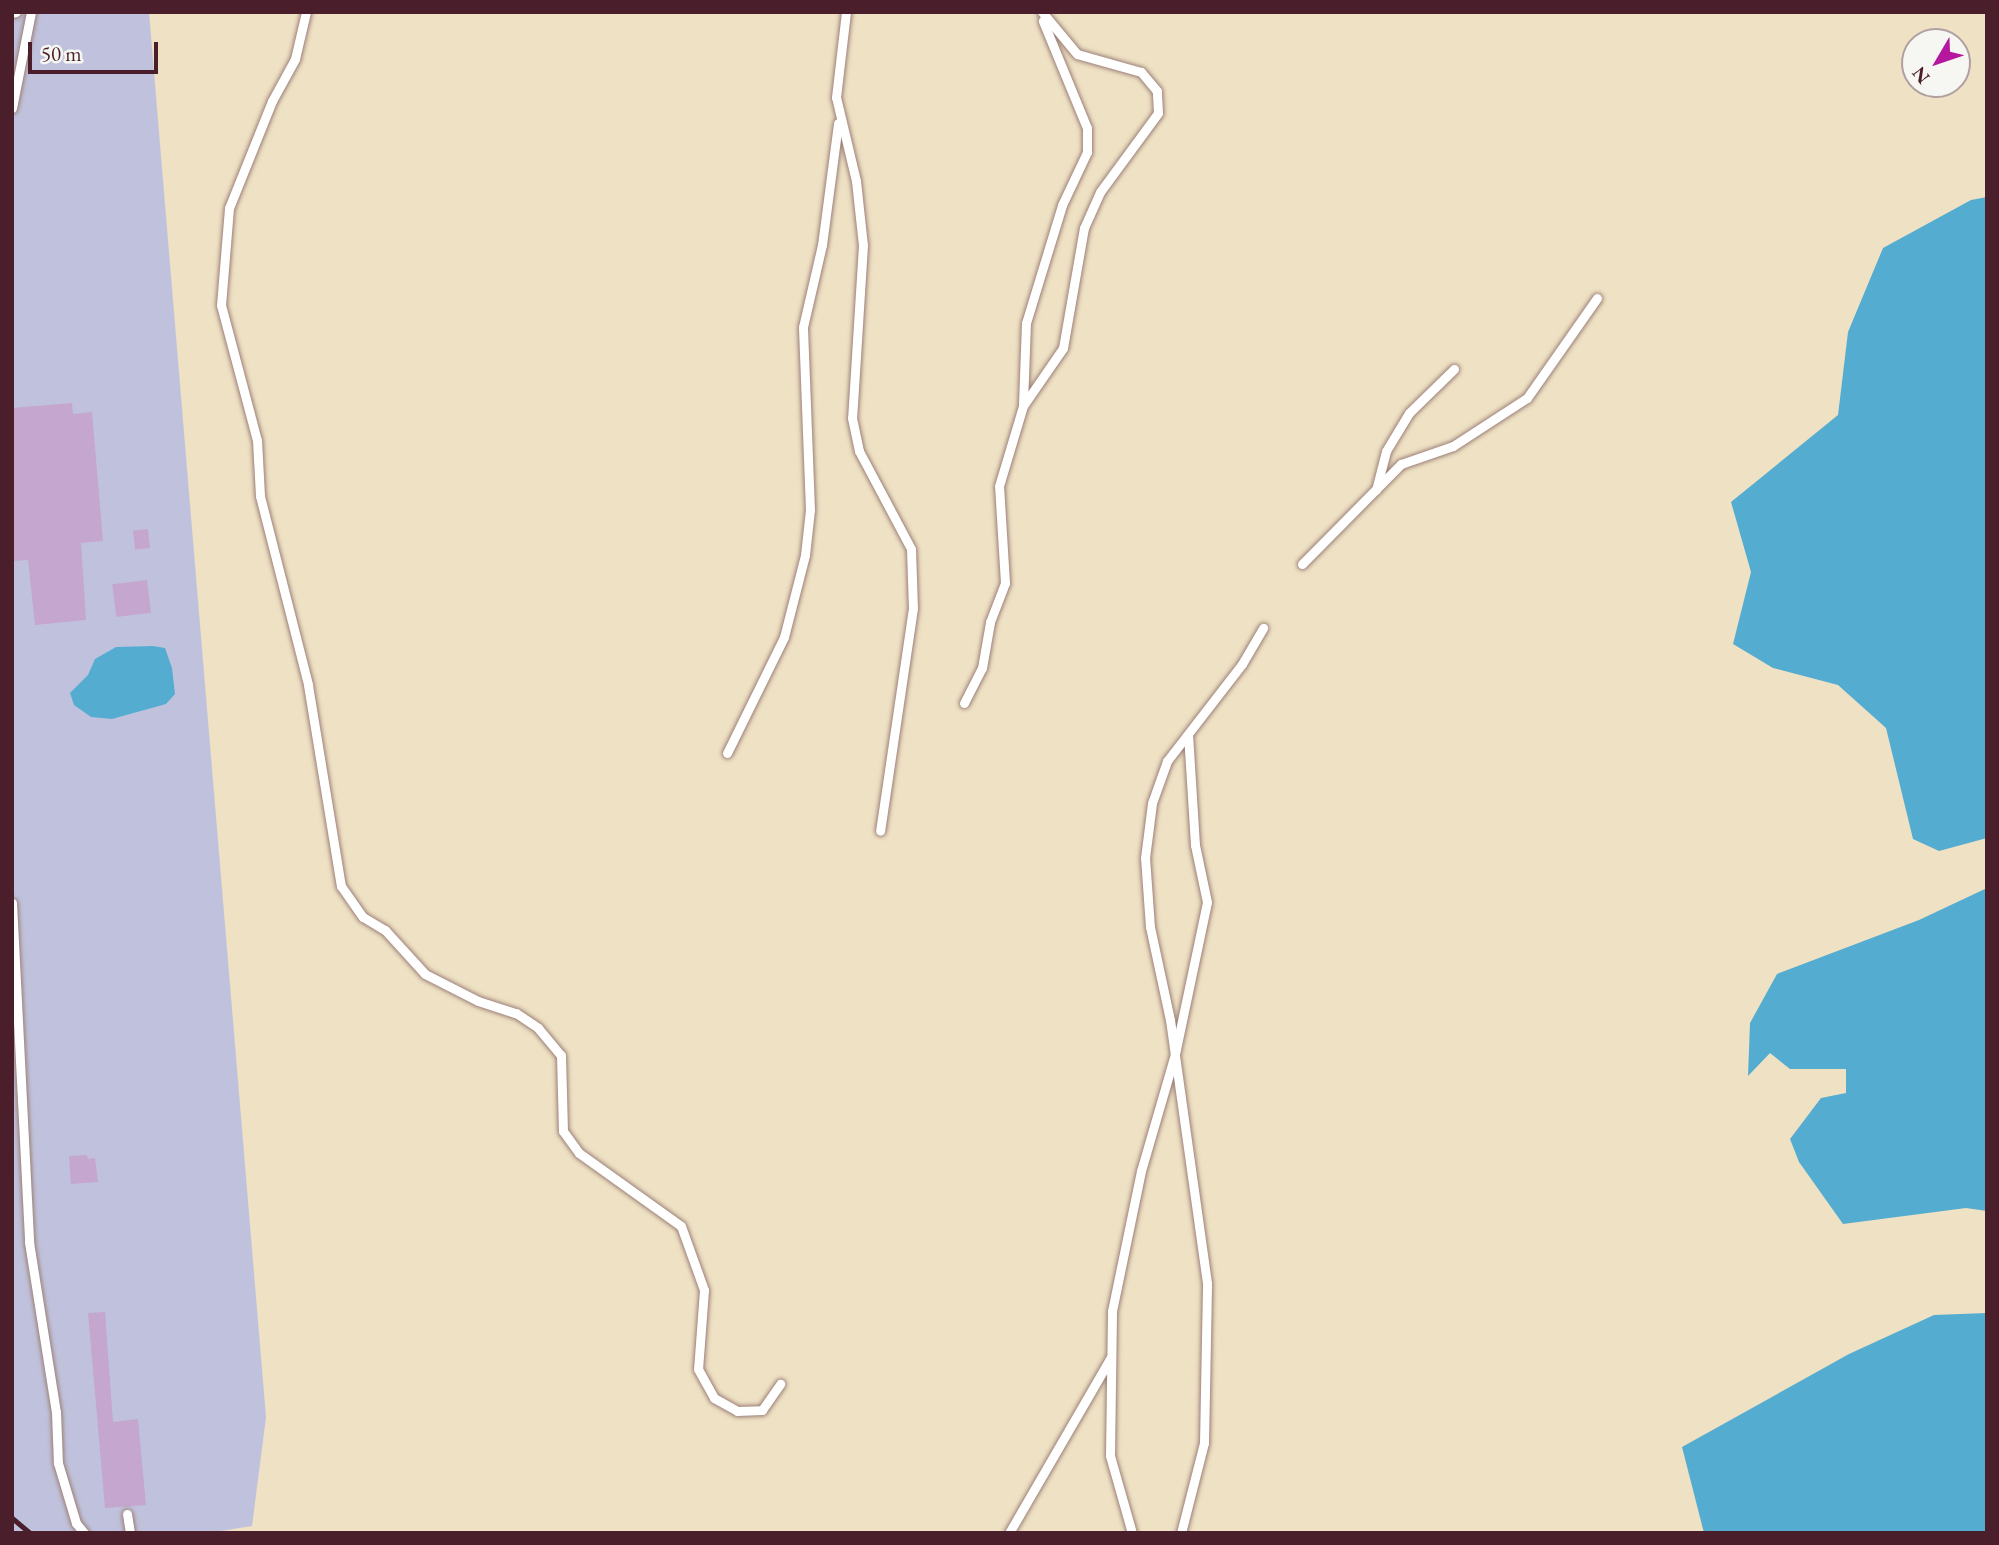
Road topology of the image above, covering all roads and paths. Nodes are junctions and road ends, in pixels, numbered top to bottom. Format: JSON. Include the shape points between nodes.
{"nodes":[{"id":1,"x":32,"y":12,"type":"edge"},
{"id":2,"x":306,"y":12,"type":"edge"},
{"id":3,"x":846,"y":12,"type":"edge"},
{"id":4,"x":1041,"y":12,"type":"edge"},
{"id":5,"x":12,"y":108,"type":"edge"},
{"id":6,"x":839,"y":118,"type":"junction"},
{"id":7,"x":1597,"y":298,"type":"dead end"},
{"id":8,"x":1454,"y":369,"type":"dead end"},
{"id":9,"x":1023,"y":406,"type":"junction"},
{"id":10,"x":1376,"y":492,"type":"junction"},
{"id":11,"x":1302,"y":564,"type":"dead end"},
{"id":12,"x":1263,"y":628,"type":"dead end"},
{"id":13,"x":964,"y":703,"type":"dead end"},
{"id":14,"x":1188,"y":735,"type":"junction"},
{"id":15,"x":727,"y":753,"type":"dead end"},
{"id":16,"x":880,"y":831,"type":"dead end"},
{"id":17,"x":12,"y":903,"type":"edge"},
{"id":18,"x":1175,"y":1054,"type":"junction"},
{"id":19,"x":1112,"y":1356,"type":"junction"},
{"id":20,"x":780,"y":1384,"type":"dead end"},
{"id":21,"x":127,"y":1514,"type":"dead end"},
{"id":22,"x":84,"y":1533,"type":"edge"},
{"id":23,"x":130,"y":1533,"type":"edge"},
{"id":24,"x":1009,"y":1533,"type":"edge"},
{"id":25,"x":1132,"y":1533,"type":"edge"},
{"id":26,"x":1181,"y":1533,"type":"edge"}],
"edges":[{"from":1,"to":5,"type":"lane"},
{"from":2,"to":20,"type":"lane","via":[[295,59],[272,101],[229,208],[221,305],[257,440],[260,496],[308,685],[341,886],[363,917],[385,930],[425,974],[478,1001],[516,1013],[538,1028],[561,1055],[563,1131],[579,1153],[681,1226],[704,1290],[698,1369],[714,1398],[737,1411],[762,1410]]},
{"from":3,"to":6,"type":"lane","via":[[836,97]]},
{"from":4,"to":9,"type":"lane","via":[[1087,128],[1087,152],[1062,205],[1026,323]]},
{"from":4,"to":9,"type":"lane","via":[[1076,54],[1141,72],[1157,91],[1158,113],[1100,192],[1084,228],[1063,348]]},
{"from":6,"to":15,"type":"lane","via":[[822,245],[803,327],[810,510],[805,555],[783,637]]},
{"from":6,"to":16,"type":"lane","via":[[856,181],[863,245],[852,418],[859,451],[911,549],[913,608]]},
{"from":7,"to":10,"type":"lane","via":[[1527,398],[1453,446],[1401,464]]},
{"from":8,"to":10,"type":"lane","via":[[1409,413],[1386,451]]},
{"from":9,"to":13,"type":"lane","via":[[999,486],[1004,583],[990,622],[982,668]]},
{"from":10,"to":11,"type":"lane"},
{"from":12,"to":14,"type":"lane"},
{"from":14,"to":18,"type":"lane","via":[[1195,845],[1207,902]]},
{"from":14,"to":18,"type":"lane","via":[[1167,761],[1152,803],[1145,858],[1150,927]]},
{"from":17,"to":22,"type":"lane","via":[[29,1242],[55,1412],[58,1463],[76,1523]]},
{"from":18,"to":19,"type":"lane","via":[[1141,1171],[1112,1311]]},
{"from":18,"to":26,"type":"lane","via":[[1208,1283],[1204,1443]]},
{"from":19,"to":24,"type":"lane"},
{"from":19,"to":25,"type":"lane","via":[[1110,1456]]},
{"from":21,"to":23,"type":"lane"}]}
